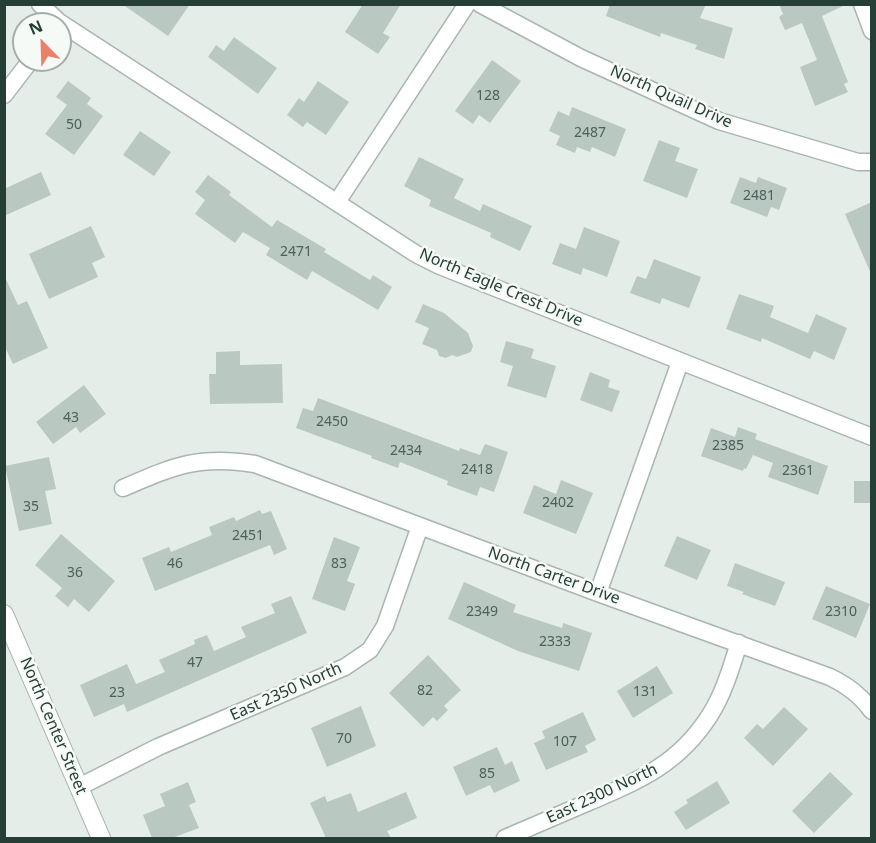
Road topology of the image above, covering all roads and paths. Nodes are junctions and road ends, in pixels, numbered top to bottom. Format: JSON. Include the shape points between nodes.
{"nodes":[{"id":1,"x":467,"y":4,"type":"edge"},
{"id":2,"x":480,"y":4,"type":"edge"},
{"id":3,"x":862,"y":4,"type":"edge"},
{"id":4,"x":72,"y":31,"type":"edge"},
{"id":5,"x":872,"y":31,"type":"edge"},
{"id":6,"x":22,"y":72,"type":"edge"},
{"id":7,"x":4,"y":95,"type":"edge"},
{"id":8,"x":872,"y":162,"type":"edge"},
{"id":9,"x":337,"y":202,"type":"junction"},
{"id":10,"x":680,"y":362,"type":"junction"},
{"id":11,"x":872,"y":437,"type":"edge"},
{"id":12,"x":123,"y":488,"type":"dead end"},
{"id":13,"x":420,"y":526,"type":"junction"},
{"id":14,"x":598,"y":593,"type":"junction"},
{"id":15,"x":4,"y":614,"type":"edge"},
{"id":16,"x":740,"y":643,"type":"junction"},
{"id":17,"x":872,"y":711,"type":"edge"},
{"id":18,"x":79,"y":787,"type":"junction"},
{"id":19,"x":101,"y":838,"type":"edge"},
{"id":20,"x":505,"y":838,"type":"edge"}],
"edges":[{"from":1,"to":9,"type":"street"},
{"from":2,"to":8,"type":"street","name":"North Quail Drive","via":[[581,58],[719,121],[858,162]]},
{"from":3,"to":5,"type":"street"},
{"from":4,"to":9,"type":"street","name":"North Eagle Crest Drive"},
{"from":6,"to":7,"type":"street"},
{"from":9,"to":10,"type":"street","name":"North Eagle Crest Drive","via":[[440,266]]},
{"from":10,"to":11,"type":"street","name":"North Eagle Crest Drive"},
{"from":10,"to":14,"type":"street"},
{"from":12,"to":13,"type":"street","name":"North Carter Drive","via":[[196,461],[226,459],[255,464]]},
{"from":13,"to":14,"type":"street","name":"North Carter Drive"},
{"from":13,"to":18,"type":"street","name":"East 2350 North","via":[[385,626],[370,650],[345,667],[158,747]]},
{"from":14,"to":16,"type":"street","name":"North Carter Drive"},
{"from":15,"to":18,"type":"street","name":"North Center Street"},
{"from":16,"to":17,"type":"street","name":"North Carter Drive","via":[[845,684]]},
{"from":16,"to":20,"type":"street","name":"East 2300 North","via":[[711,714],[679,753],[644,778]]},
{"from":18,"to":19,"type":"street","name":"North Center Street"}]}
